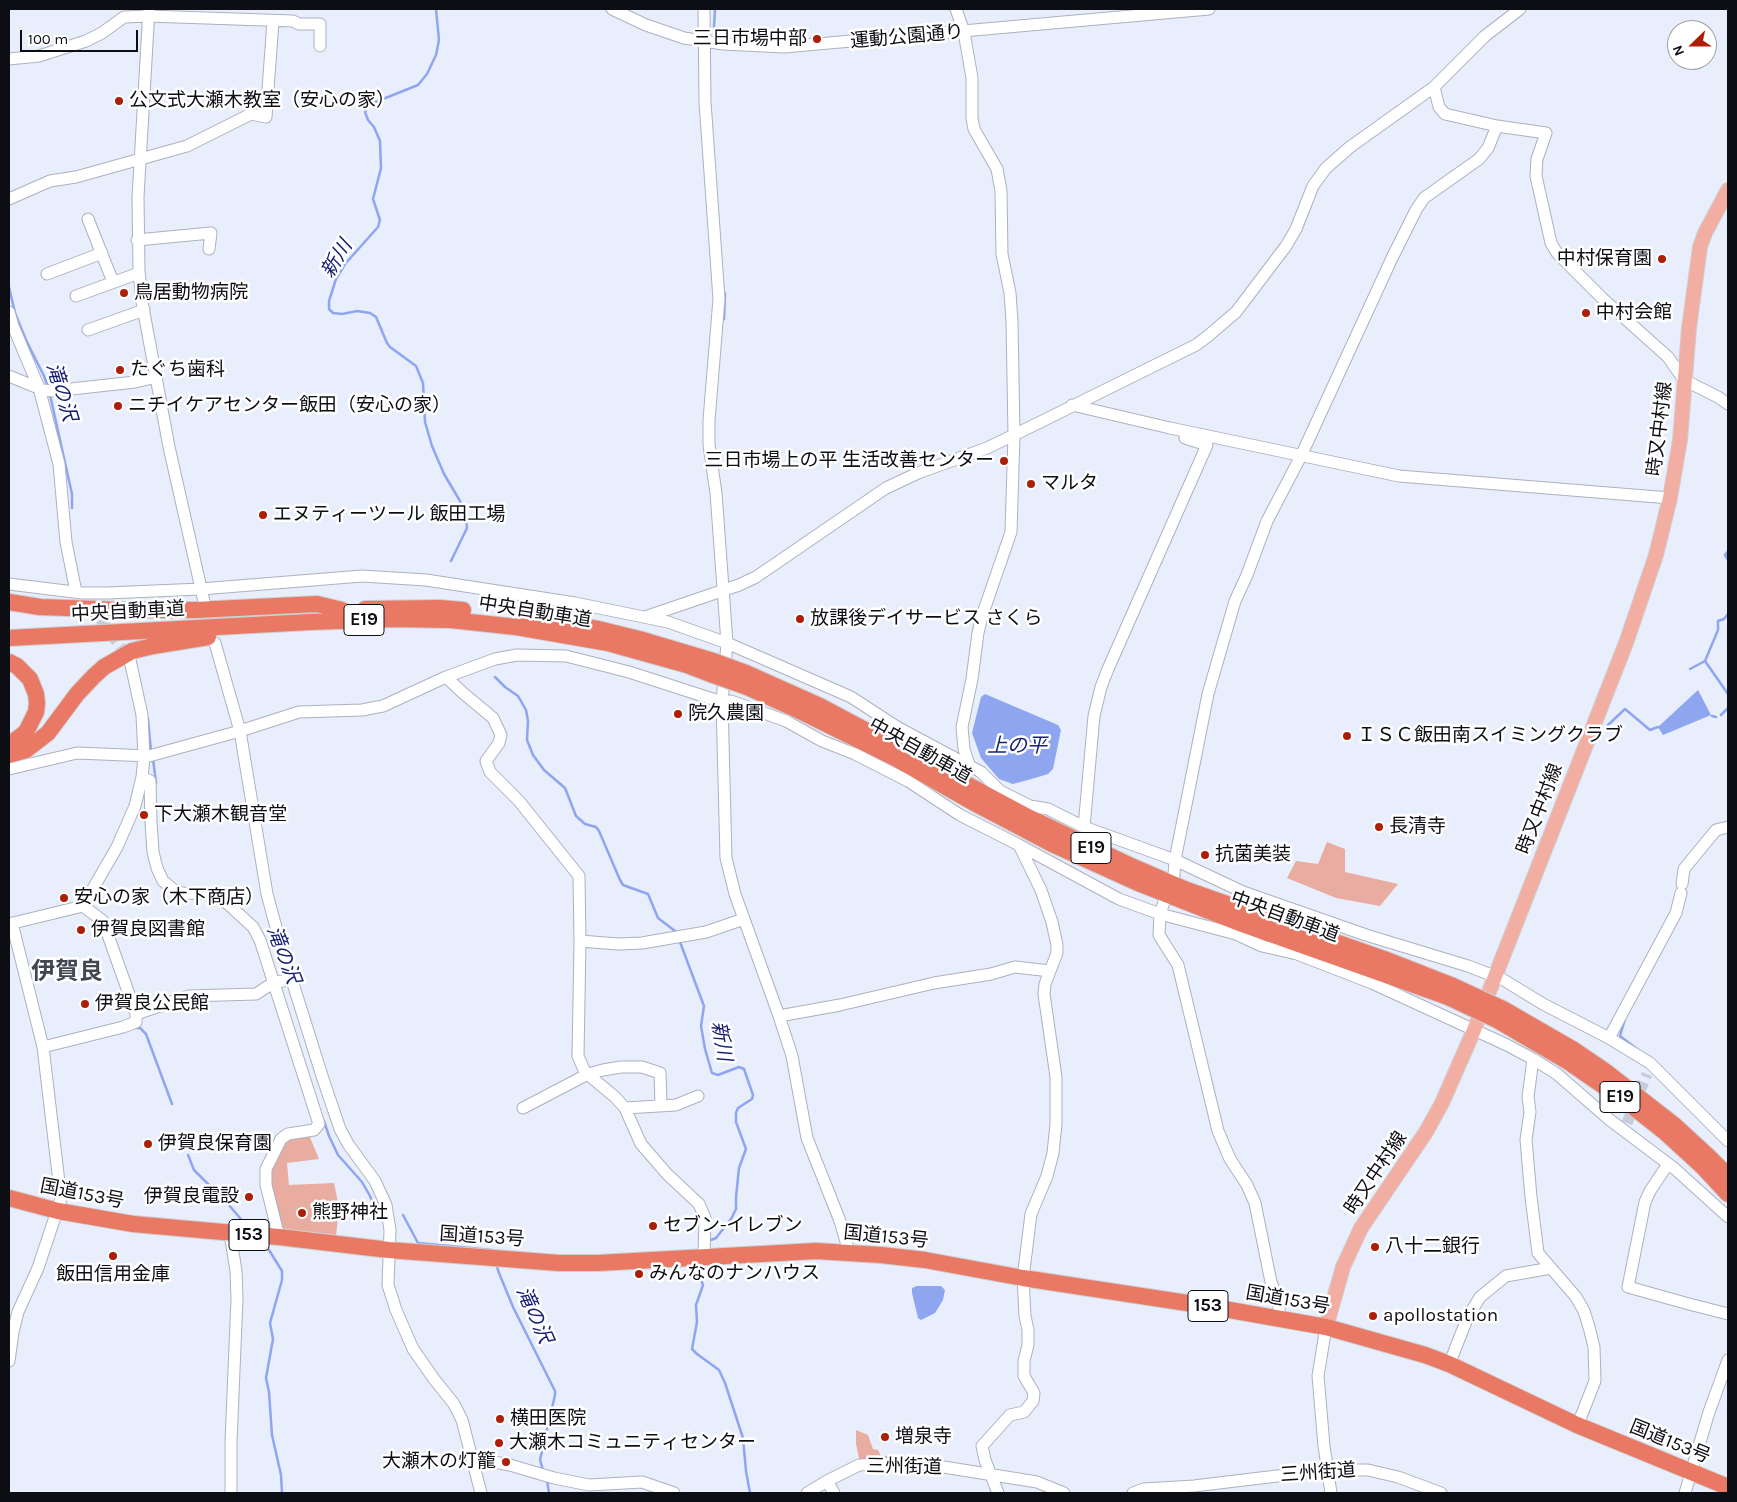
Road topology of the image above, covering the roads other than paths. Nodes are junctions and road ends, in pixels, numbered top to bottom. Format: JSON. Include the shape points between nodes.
{"nodes":[{"id":1,"x":612,"y":9,"type":"edge"},
{"id":2,"x":704,"y":9,"type":"edge"},
{"id":3,"x":956,"y":9,"type":"edge"},
{"id":4,"x":1209,"y":9,"type":"edge"},
{"id":5,"x":1520,"y":9,"type":"edge"},
{"id":6,"x":148,"y":13,"type":"edge"},
{"id":7,"x":1124,"y":13,"type":"edge"},
{"id":8,"x":273,"y":22,"type":"junction"},
{"id":9,"x":964,"y":32,"type":"junction"},
{"id":10,"x":703,"y":42,"type":"junction"},
{"id":11,"x":320,"y":46,"type":"dead end"},
{"id":12,"x":9,"y":59,"type":"edge"},
{"id":13,"x":1434,"y":87,"type":"junction"},
{"id":14,"x":1497,"y":126,"type":"junction"},
{"id":15,"x":140,"y":160,"type":"junction"},
{"id":16,"x":1728,"y":190,"type":"edge"},
{"id":17,"x":9,"y":199,"type":"edge"},
{"id":18,"x":88,"y":219,"type":"dead end"},
{"id":19,"x":137,"y":240,"type":"junction"},
{"id":20,"x":208,"y":249,"type":"dead end"},
{"id":21,"x":102,"y":253,"type":"junction"},
{"id":22,"x":139,"y":272,"type":"junction"},
{"id":23,"x":47,"y":274,"type":"dead end"},
{"id":24,"x":113,"y":282,"type":"junction"},
{"id":25,"x":76,"y":296,"type":"dead end"},
{"id":26,"x":144,"y":310,"type":"junction"},
{"id":27,"x":9,"y":312,"type":"edge"},
{"id":28,"x":88,"y":330,"type":"dead end"},
{"id":29,"x":9,"y":376,"type":"edge"},
{"id":30,"x":157,"y":377,"type":"junction"},
{"id":31,"x":1684,"y":380,"type":"junction"},
{"id":32,"x":45,"y":389,"type":"junction"},
{"id":33,"x":1728,"y":404,"type":"edge"},
{"id":34,"x":1072,"y":406,"type":"junction"},
{"id":35,"x":1170,"y":428,"type":"junction"},
{"id":36,"x":1014,"y":435,"type":"junction"},
{"id":37,"x":1301,"y":456,"type":"junction"},
{"id":38,"x":1670,"y":498,"type":"junction"},
{"id":39,"x":9,"y":584,"type":"edge"},
{"id":40,"x":200,"y":589,"type":"junction"},
{"id":41,"x":722,"y":591,"type":"junction"},
{"id":42,"x":79,"y":592,"type":"junction"},
{"id":43,"x":9,"y":602,"type":"edge"},
{"id":44,"x":574,"y":603,"type":"junction"},
{"id":45,"x":91,"y":606,"type":"tunnel mouth"},
{"id":46,"x":205,"y":606,"type":"dead end"},
{"id":47,"x":342,"y":610,"type":"junction"},
{"id":48,"x":645,"y":617,"type":"junction"},
{"id":49,"x":574,"y":618,"type":"dead end"},
{"id":50,"x":394,"y":620,"type":"junction"},
{"id":51,"x":9,"y":628,"type":"edge"},
{"id":52,"x":9,"y":638,"type":"edge"},
{"id":53,"x":216,"y":643,"type":"dead end"},
{"id":54,"x":727,"y":643,"type":"junction"},
{"id":55,"x":570,"y":644,"type":"dead end"},
{"id":56,"x":566,"y":656,"type":"junction"},
{"id":57,"x":130,"y":660,"type":"tunnel mouth"},
{"id":58,"x":9,"y":662,"type":"edge"},
{"id":59,"x":713,"y":668,"type":"junction"},
{"id":60,"x":446,"y":677,"type":"junction"},
{"id":61,"x":722,"y":702,"type":"junction"},
{"id":62,"x":240,"y":731,"type":"junction"},
{"id":63,"x":9,"y":745,"type":"edge"},
{"id":64,"x":9,"y":755,"type":"edge"},
{"id":65,"x":150,"y":756,"type":"junction"},
{"id":66,"x":970,"y":766,"type":"junction"},
{"id":67,"x":9,"y":769,"type":"edge"},
{"id":68,"x":142,"y":777,"type":"junction"},
{"id":69,"x":968,"y":780,"type":"dead end"},
{"id":70,"x":1084,"y":827,"type":"junction"},
{"id":71,"x":1728,"y":827,"type":"edge"},
{"id":72,"x":1018,"y":844,"type":"junction"},
{"id":73,"x":1175,"y":860,"type":"junction"},
{"id":74,"x":1174,"y":875,"type":"dead end"},
{"id":75,"x":1164,"y":902,"type":"dead end"},
{"id":76,"x":83,"y":906,"type":"junction"},
{"id":77,"x":1160,"y":914,"type":"junction"},
{"id":78,"x":744,"y":919,"type":"junction"},
{"id":79,"x":10,"y":923,"type":"edge"},
{"id":80,"x":580,"y":941,"type":"junction"},
{"id":81,"x":1050,"y":971,"type":"junction"},
{"id":82,"x":1496,"y":976,"type":"junction"},
{"id":83,"x":282,"y":981,"type":"junction"},
{"id":84,"x":136,"y":1014,"type":"junction"},
{"id":85,"x":1500,"y":1014,"type":"junction"},
{"id":86,"x":779,"y":1016,"type":"junction"},
{"id":87,"x":1474,"y":1030,"type":"junction"},
{"id":88,"x":1609,"y":1038,"type":"junction"},
{"id":89,"x":43,"y":1047,"type":"junction"},
{"id":90,"x":1534,"y":1059,"type":"junction"},
{"id":91,"x":588,"y":1074,"type":"junction"},
{"id":92,"x":698,"y":1096,"type":"dead end"},
{"id":93,"x":661,"y":1105,"type":"junction"},
{"id":94,"x":524,"y":1108,"type":"dead end"},
{"id":95,"x":625,"y":1108,"type":"junction"},
{"id":96,"x":1728,"y":1141,"type":"edge"},
{"id":97,"x":1668,"y":1164,"type":"junction"},
{"id":98,"x":1728,"y":1176,"type":"edge"},
{"id":99,"x":1728,"y":1194,"type":"edge"},
{"id":100,"x":9,"y":1198,"type":"edge"},
{"id":101,"x":58,"y":1211,"type":"junction"},
{"id":102,"x":1728,"y":1217,"type":"edge"},
{"id":103,"x":230,"y":1233,"type":"junction"},
{"id":104,"x":279,"y":1237,"type":"junction"},
{"id":105,"x":389,"y":1250,"type":"junction"},
{"id":106,"x":849,"y":1252,"type":"junction"},
{"id":107,"x":697,"y":1257,"type":"junction"},
{"id":108,"x":1551,"y":1268,"type":"junction"},
{"id":109,"x":1023,"y":1278,"type":"junction"},
{"id":110,"x":1279,"y":1311,"type":"dead end"},
{"id":111,"x":1728,"y":1314,"type":"edge"},
{"id":112,"x":1326,"y":1327,"type":"junction"},
{"id":113,"x":1452,"y":1357,"type":"dead end"},
{"id":114,"x":1728,"y":1360,"type":"edge"},
{"id":115,"x":9,"y":1361,"type":"edge"},
{"id":116,"x":1580,"y":1419,"type":"dead end"},
{"id":117,"x":472,"y":1458,"type":"junction"},
{"id":118,"x":1327,"y":1470,"type":"junction"},
{"id":119,"x":1692,"y":1473,"type":"junction"},
{"id":120,"x":991,"y":1474,"type":"junction"},
{"id":121,"x":827,"y":1481,"type":"junction"},
{"id":122,"x":1728,"y":1487,"type":"edge"},
{"id":123,"x":588,"y":1489,"type":"edge"},
{"id":124,"x":231,"y":1493,"type":"edge"},
{"id":125,"x":481,"y":1493,"type":"edge"},
{"id":126,"x":674,"y":1493,"type":"edge"},
{"id":127,"x":807,"y":1493,"type":"edge"},
{"id":128,"x":834,"y":1493,"type":"edge"},
{"id":129,"x":998,"y":1493,"type":"edge"},
{"id":130,"x":1064,"y":1493,"type":"edge"},
{"id":131,"x":1133,"y":1493,"type":"edge"},
{"id":132,"x":1332,"y":1493,"type":"edge"},
{"id":133,"x":1441,"y":1493,"type":"edge"},
{"id":134,"x":1684,"y":1493,"type":"edge"}],
"edges":[{"from":1,"to":10,"type":"street","name":"運動公園通り","via":[[646,26]]},
{"from":2,"to":10,"type":"street"},
{"from":3,"to":9,"type":"street"},
{"from":4,"to":7,"type":"street","name":"運動公園通り"},
{"from":5,"to":13,"type":"street","via":[[1485,36]]},
{"from":6,"to":8,"type":"street"},
{"from":6,"to":12,"type":"street","via":[[124,18],[86,41],[38,56]]},
{"from":6,"to":15,"type":"street"},
{"from":7,"to":9,"type":"street","name":"運動公園通り"},
{"from":8,"to":11,"type":"street","via":[[320,24]]},
{"from":8,"to":15,"type":"street","via":[[266,117],[251,114],[187,146]]},
{"from":9,"to":10,"type":"street","name":"運動公園通り","via":[[784,47]]},
{"from":9,"to":36,"type":"street","via":[[972,78],[974,129],[997,169],[1001,191],[1002,254],[1012,321]]},
{"from":10,"to":41,"type":"street","via":[[719,299],[709,445],[716,493]]},
{"from":13,"to":14,"type":"street","via":[[1439,107],[1445,114]]},
{"from":13,"to":34,"type":"street","via":[[1350,146],[1326,168],[1313,186],[1286,246],[1227,321],[1196,345]]},
{"from":14,"to":31,"type":"street","via":[[1546,133],[1536,176],[1552,243],[1572,269],[1668,357]]},
{"from":14,"to":37,"type":"street","via":[[1488,148],[1479,159],[1424,198],[1416,210]]},
{"from":15,"to":17,"type":"street","via":[[50,181]]},
{"from":15,"to":19,"type":"street"},
{"from":16,"to":31,"type":"main road","name":"時又中村線","via":[[1700,247]]},
{"from":18,"to":21,"type":"street"},
{"from":19,"to":20,"type":"street","via":[[212,233]]},
{"from":19,"to":22,"type":"street"},
{"from":21,"to":23,"type":"street"},
{"from":21,"to":24,"type":"street"},
{"from":22,"to":24,"type":"street"},
{"from":22,"to":26,"type":"street"},
{"from":24,"to":25,"type":"street"},
{"from":26,"to":28,"type":"street"},
{"from":26,"to":30,"type":"street"},
{"from":27,"to":32,"type":"street"},
{"from":29,"to":32,"type":"street"},
{"from":30,"to":32,"type":"street","via":[[136,382]]},
{"from":30,"to":40,"type":"street"},
{"from":31,"to":33,"type":"street"},
{"from":31,"to":38,"type":"main road","name":"時又中村線","via":[[1680,440]]},
{"from":32,"to":42,"type":"street","via":[[59,464],[66,542]]},
{"from":34,"to":35,"type":"street"},
{"from":34,"to":36,"type":"street"},
{"from":35,"to":37,"type":"street"},
{"from":35,"to":70,"type":"street","via":[[1174,434],[1207,445],[1101,687],[1094,716]]},
{"from":36,"to":41,"type":"street","via":[[918,472],[886,488],[756,577]]},
{"from":36,"to":66,"type":"street","via":[[1011,532],[980,622],[962,727]]},
{"from":37,"to":38,"type":"street","via":[[1399,476]]},
{"from":37,"to":73,"type":"street","via":[[1267,521],[1235,600],[1208,694]]},
{"from":38,"to":82,"type":"main road","name":"時又中村線","via":[[1656,555],[1626,643]]},
{"from":39,"to":42,"type":"street"},
{"from":40,"to":42,"type":"street"},
{"from":40,"to":44,"type":"street","via":[[362,576],[426,580]]},
{"from":40,"to":46,"type":"street"},
{"from":41,"to":48,"type":"street"},
{"from":41,"to":54,"type":"street"},
{"from":42,"to":45,"type":"street"},
{"from":43,"to":47,"type":"highway","via":[[40,607],[124,610],[317,604]]},
{"from":44,"to":48,"type":"street"},
{"from":44,"to":49,"type":"street"},
{"from":47,"to":51,"type":"highway","name":"中央自動車道","number":"E19"},
{"from":47,"to":59,"type":"highway","name":"中央自動車道","number":"E19","via":[[440,608],[598,629],[671,648]]},
{"from":48,"to":54,"type":"street"},
{"from":50,"to":52,"type":"highway","name":"中央自動車道","number":"E19"},
{"from":50,"to":59,"type":"highway","name":"中央自動車道","number":"E19","via":[[451,620],[557,633],[608,643],[686,665]]},
{"from":50,"to":64,"type":"highway","via":[[212,637],[132,651],[94,676],[48,733],[35,744]]},
{"from":53,"to":62,"type":"street"},
{"from":54,"to":61,"type":"street"},
{"from":54,"to":66,"type":"street","via":[[851,697],[897,727]]},
{"from":55,"to":56,"type":"street"},
{"from":56,"to":60,"type":"street","via":[[517,655],[495,659]]},
{"from":56,"to":61,"type":"street"},
{"from":57,"to":65,"type":"street"},
{"from":58,"to":63,"type":"highway","via":[[30,679],[37,703],[26,732]]},
{"from":59,"to":85,"type":"highway","name":"中央自動車道","number":"E19","bridge":true,"via":[[820,706],[1022,814],[1128,865],[1187,890],[1384,959]]},
{"from":60,"to":62,"type":"street","via":[[383,706],[299,712]]},
{"from":60,"to":80,"type":"street","via":[[493,718],[501,735],[486,761],[490,772],[518,801],[578,876]]},
{"from":61,"to":72,"type":"street","via":[[731,701],[786,721],[908,781]]},
{"from":61,"to":78,"type":"street","via":[[726,858]]},
{"from":62,"to":65,"type":"street"},
{"from":62,"to":83,"type":"street","via":[[267,894],[278,938]]},
{"from":65,"to":67,"type":"street","via":[[77,753]]},
{"from":65,"to":68,"type":"street"},
{"from":66,"to":69,"type":"street"},
{"from":66,"to":70,"type":"street","via":[[1000,791]]},
{"from":68,"to":76,"type":"street","via":[[135,806],[117,847]]},
{"from":68,"to":83,"type":"street","via":[[150,781],[153,852],[163,882],[182,893],[210,894],[219,898],[245,919],[253,927]]},
{"from":70,"to":73,"type":"street"},
{"from":71,"to":88,"type":"street","via":[[1716,830],[1684,869],[1676,913]]},
{"from":72,"to":77,"type":"street","via":[[1118,899]]},
{"from":72,"to":81,"type":"street","via":[[1041,890],[1052,922],[1057,953]]},
{"from":73,"to":74,"type":"street"},
{"from":73,"to":82,"type":"street","via":[[1252,895]]},
{"from":75,"to":77,"type":"street"},
{"from":76,"to":79,"type":"street"},
{"from":76,"to":84,"type":"street","via":[[103,921]]},
{"from":77,"to":87,"type":"street","via":[[1297,954],[1372,983]]},
{"from":77,"to":110,"type":"street","via":[[1159,935],[1178,966],[1218,1131],[1255,1203]]},
{"from":78,"to":80,"type":"street","via":[[706,932],[651,941],[618,944]]},
{"from":78,"to":86,"type":"street"},
{"from":79,"to":89,"type":"street"},
{"from":80,"to":91,"type":"street","via":[[578,1056]]},
{"from":81,"to":86,"type":"street","via":[[1016,967]]},
{"from":81,"to":109,"type":"street","via":[[1044,994],[1056,1077],[1056,1124],[1047,1176],[1031,1214]]},
{"from":82,"to":87,"type":"main road","name":"時又中村線"},
{"from":82,"to":88,"type":"street"},
{"from":83,"to":84,"type":"street","via":[[256,994],[189,996]]},
{"from":83,"to":104,"type":"street","via":[[319,1124],[314,1130],[288,1134],[281,1139],[266,1169],[266,1185]]},
{"from":83,"to":105,"type":"street","via":[[340,1129],[376,1181],[386,1205]]},
{"from":84,"to":89,"type":"street","via":[[136,1022],[122,1027]]},
{"from":85,"to":98,"type":"highway","name":"中央自動車道","number":"E19","via":[[1574,1050],[1612,1076],[1672,1124]]},
{"from":85,"to":99,"type":"highway","name":"中央自動車道","number":"E19","via":[[1628,1103],[1702,1166]]},
{"from":86,"to":106,"type":"street","via":[[792,1056],[807,1138]]},
{"from":87,"to":90,"type":"street"},
{"from":87,"to":112,"type":"main road","name":"時又中村線","via":[[1426,1132],[1361,1228],[1343,1266]]},
{"from":88,"to":96,"type":"street","via":[[1648,1068]]},
{"from":89,"to":101,"type":"street","via":[[61,1199]]},
{"from":90,"to":97,"type":"street","via":[[1625,1127]]},
{"from":90,"to":108,"type":"street","via":[[1526,1140],[1538,1253]]},
{"from":91,"to":93,"type":"street","via":[[621,1067],[655,1070],[661,1078]]},
{"from":91,"to":94,"type":"street"},
{"from":91,"to":95,"type":"street"},
{"from":92,"to":93,"type":"street","via":[[676,1105]]},
{"from":93,"to":95,"type":"street"},
{"from":95,"to":107,"type":"street","via":[[641,1144],[699,1204],[705,1218]]},
{"from":97,"to":102,"type":"street"},
{"from":97,"to":111,"type":"street","via":[[1645,1202],[1628,1287]]},
{"from":100,"to":101,"type":"highway","name":"国道153号","number":"153"},
{"from":101,"to":103,"type":"highway","name":"国道153号","number":"153","via":[[133,1224]]},
{"from":101,"to":115,"type":"street","via":[[18,1312]]},
{"from":103,"to":104,"type":"highway","name":"国道153号","number":"153"},
{"from":103,"to":124,"type":"street","via":[[238,1298]]},
{"from":104,"to":105,"type":"highway","name":"国道153号","number":"153"},
{"from":105,"to":107,"type":"highway","name":"国道153号","number":"153","via":[[559,1263]]},
{"from":105,"to":117,"type":"street","via":[[388,1285],[396,1310],[413,1349],[458,1411]]},
{"from":106,"to":107,"type":"highway","name":"国道153号","number":"153"},
{"from":106,"to":109,"type":"highway","name":"国道153号","number":"153","via":[[900,1256]]},
{"from":108,"to":113,"type":"street","via":[[1506,1276],[1480,1297]]},
{"from":108,"to":116,"type":"street","via":[[1584,1311],[1594,1347],[1595,1381]]},
{"from":109,"to":112,"type":"highway","name":"国道153号","number":"153"},
{"from":109,"to":120,"type":"street","via":[[1028,1330],[1024,1376],[1034,1393],[1033,1401],[1024,1412],[1010,1415],[982,1446]]},
{"from":112,"to":118,"type":"street","via":[[1318,1376]]},
{"from":112,"to":119,"type":"highway","name":"国道153号","number":"153","via":[[1399,1346],[1449,1364],[1577,1425]]},
{"from":114,"to":119,"type":"street"},
{"from":117,"to":123,"type":"street","via":[[510,1465]]},
{"from":117,"to":125,"type":"street"},
{"from":118,"to":131,"type":"street","name":"三州街道","via":[[1144,1489]]},
{"from":118,"to":132,"type":"street"},
{"from":118,"to":133,"type":"street","name":"三州街道","via":[[1368,1470]]},
{"from":119,"to":122,"type":"highway","name":"国道153号","number":"153"},
{"from":119,"to":134,"type":"street"},
{"from":120,"to":121,"type":"street","name":"三州街道","via":[[925,1464],[859,1465]]},
{"from":120,"to":129,"type":"street"},
{"from":120,"to":130,"type":"street","name":"三州街道","via":[[1037,1482]]},
{"from":121,"to":127,"type":"street","name":"三州街道"},
{"from":121,"to":128,"type":"street"},
{"from":123,"to":126,"type":"street","via":[[642,1482]]}]}
